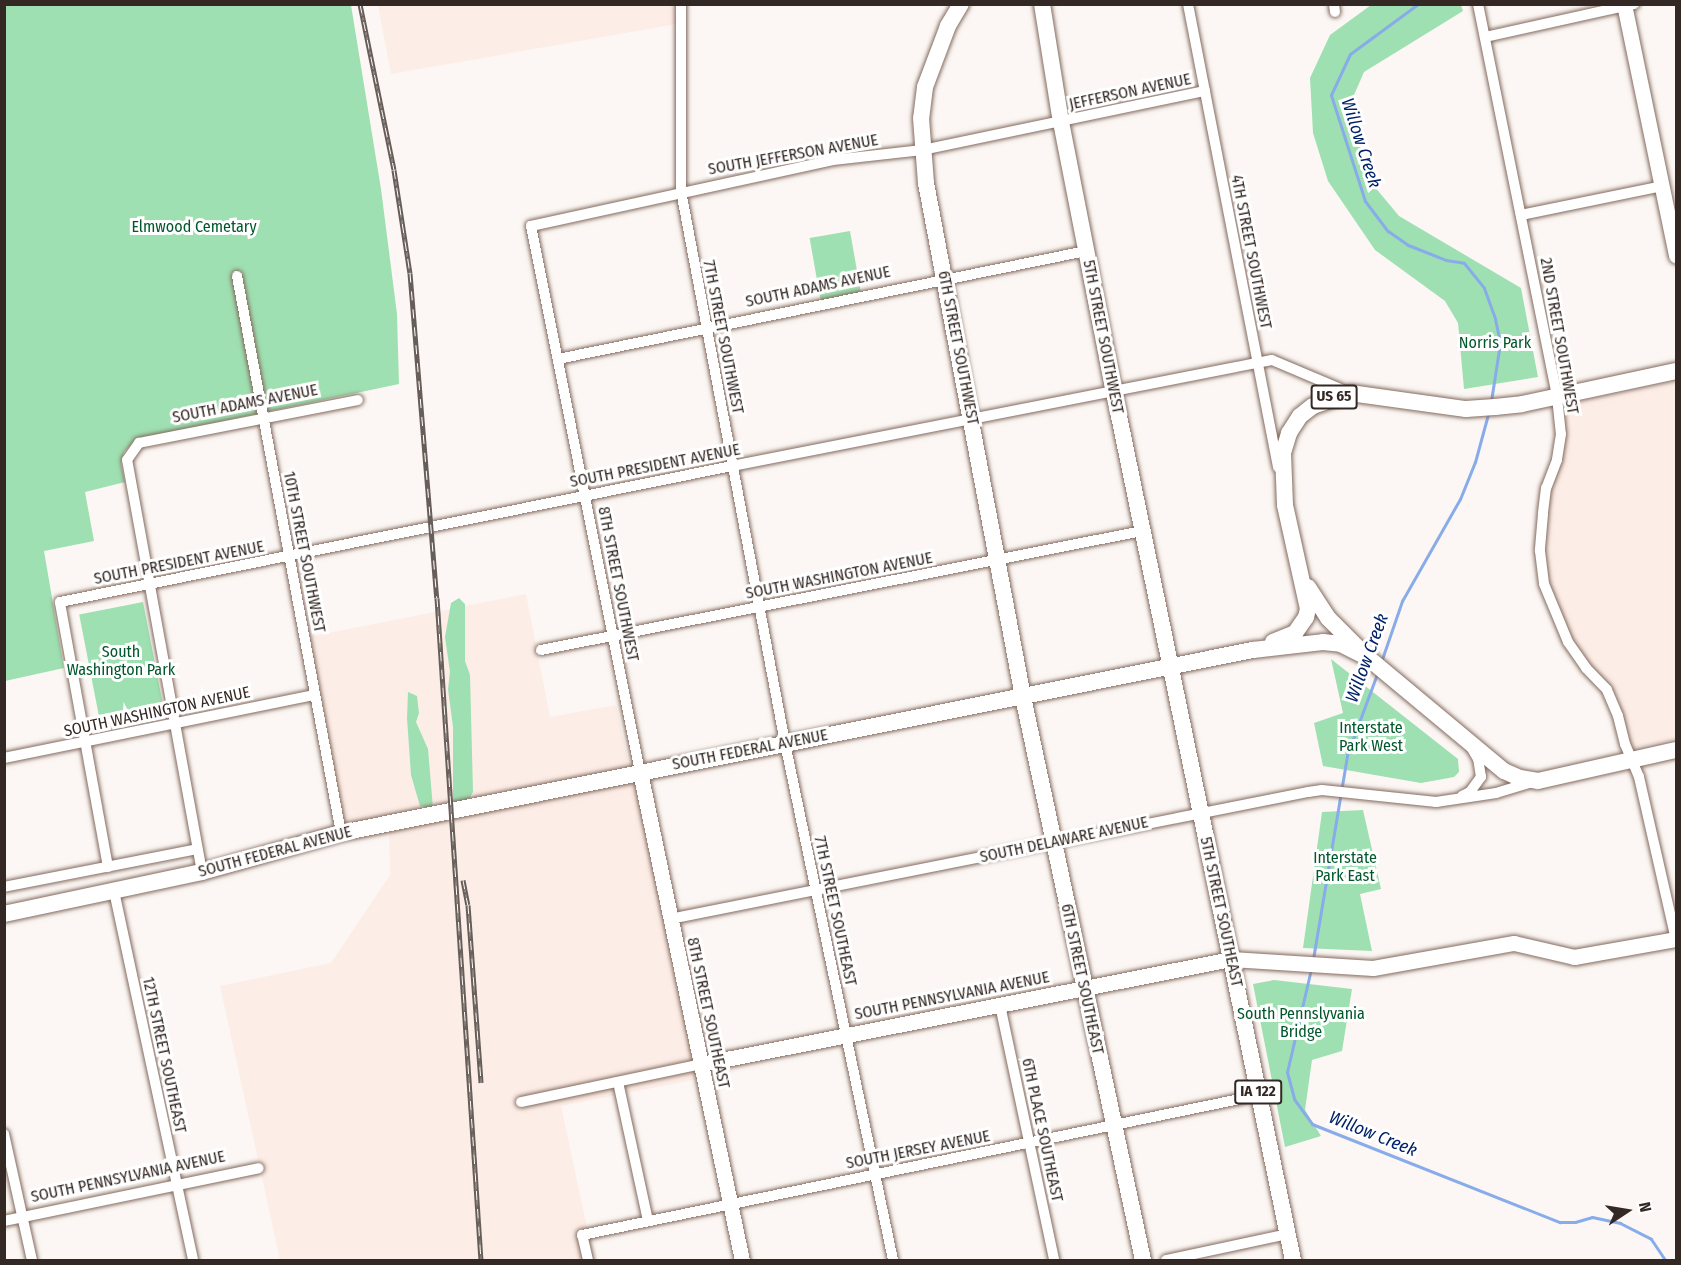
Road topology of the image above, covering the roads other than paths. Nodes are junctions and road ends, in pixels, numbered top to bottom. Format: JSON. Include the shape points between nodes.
{"nodes":[{"id":1,"x":681,"y":4,"type":"edge"},
{"id":2,"x":961,"y":4,"type":"edge"},
{"id":3,"x":1042,"y":4,"type":"edge"},
{"id":4,"x":1188,"y":4,"type":"edge"},
{"id":5,"x":1478,"y":4,"type":"edge"},
{"id":6,"x":1627,"y":5,"type":"edge"},
{"id":7,"x":1485,"y":37,"type":"junction"},
{"id":8,"x":1205,"y":91,"type":"junction"},
{"id":9,"x":1061,"y":122,"type":"junction"},
{"id":10,"x":922,"y":150,"type":"junction"},
{"id":11,"x":1669,"y":184,"type":"edge"},
{"id":12,"x":681,"y":191,"type":"junction"},
{"id":13,"x":1521,"y":215,"type":"junction"},
{"id":14,"x":531,"y":226,"type":"joint"},
{"id":15,"x":1086,"y":251,"type":"junction"},
{"id":16,"x":1677,"y":256,"type":"edge"},
{"id":17,"x":237,"y":276,"type":"dead end"},
{"id":18,"x":945,"y":279,"type":"junction"},
{"id":19,"x":706,"y":328,"type":"junction"},
{"id":20,"x":558,"y":359,"type":"junction"},
{"id":21,"x":1256,"y":363,"type":"junction"},
{"id":22,"x":1677,"y":371,"type":"edge"},
{"id":23,"x":1114,"y":392,"type":"junction"},
{"id":24,"x":1350,"y":393,"type":"junction"},
{"id":25,"x":1557,"y":397,"type":"junction"},
{"id":26,"x":358,"y":400,"type":"dead end"},
{"id":27,"x":264,"y":418,"type":"junction"},
{"id":28,"x":971,"y":420,"type":"junction"},
{"id":29,"x":732,"y":465,"type":"junction"},
{"id":30,"x":585,"y":496,"type":"junction"},
{"id":31,"x":1286,"y":505,"type":"junction"},
{"id":32,"x":1142,"y":531,"type":"junction"},
{"id":33,"x":290,"y":556,"type":"junction"},
{"id":34,"x":997,"y":560,"type":"junction"},
{"id":35,"x":1300,"y":572,"type":"junction"},
{"id":36,"x":150,"y":584,"type":"junction"},
{"id":37,"x":758,"y":607,"type":"junction"},
{"id":38,"x":612,"y":636,"type":"junction"},
{"id":39,"x":541,"y":650,"type":"dead end"},
{"id":40,"x":1253,"y":650,"type":"junction"},
{"id":41,"x":1367,"y":657,"type":"junction"},
{"id":42,"x":1170,"y":669,"type":"junction"},
{"id":43,"x":315,"y":695,"type":"junction"},
{"id":44,"x":1023,"y":697,"type":"junction"},
{"id":45,"x":176,"y":722,"type":"junction"},
{"id":46,"x":85,"y":742,"type":"junction"},
{"id":47,"x":784,"y":743,"type":"junction"},
{"id":48,"x":1469,"y":743,"type":"junction"},
{"id":49,"x":1677,"y":750,"type":"edge"},
{"id":50,"x":4,"y":758,"type":"edge"},
{"id":51,"x":1631,"y":760,"type":"junction"},
{"id":52,"x":640,"y":772,"type":"junction"},
{"id":53,"x":1538,"y":781,"type":"junction"},
{"id":54,"x":1459,"y":798,"type":"junction"},
{"id":55,"x":1200,"y":812,"type":"junction"},
{"id":56,"x":341,"y":833,"type":"junction"},
{"id":57,"x":1053,"y":842,"type":"junction"},
{"id":58,"x":197,"y":849,"type":"junction"},
{"id":59,"x":108,"y":867,"type":"junction"},
{"id":60,"x":202,"y":872,"type":"junction"},
{"id":61,"x":4,"y":887,"type":"edge"},
{"id":62,"x":816,"y":890,"type":"junction"},
{"id":63,"x":114,"y":891,"type":"junction"},
{"id":64,"x":4,"y":914,"type":"edge"},
{"id":65,"x":670,"y":919,"type":"junction"},
{"id":66,"x":1676,"y":939,"type":"edge"},
{"id":67,"x":1231,"y":959,"type":"junction"},
{"id":68,"x":1083,"y":988,"type":"junction"},
{"id":69,"x":1000,"y":1005,"type":"junction"},
{"id":70,"x":846,"y":1035,"type":"junction"},
{"id":71,"x":701,"y":1064,"type":"junction"},
{"id":72,"x":618,"y":1082,"type":"junction"},
{"id":73,"x":1259,"y":1095,"type":"junction"},
{"id":74,"x":521,"y":1102,"type":"dead end"},
{"id":75,"x":1114,"y":1127,"type":"junction"},
{"id":76,"x":4,"y":1134,"type":"edge"},
{"id":77,"x":1029,"y":1144,"type":"junction"},
{"id":78,"x":259,"y":1168,"type":"dead end"},
{"id":79,"x":875,"y":1174,"type":"junction"},
{"id":80,"x":177,"y":1185,"type":"junction"},
{"id":81,"x":730,"y":1204,"type":"junction"},
{"id":82,"x":22,"y":1217,"type":"junction"},
{"id":83,"x":4,"y":1221,"type":"edge"},
{"id":84,"x":648,"y":1221,"type":"junction"},
{"id":85,"x":1287,"y":1234,"type":"junction"},
{"id":86,"x":32,"y":1260,"type":"edge"},
{"id":87,"x":193,"y":1260,"type":"edge"},
{"id":88,"x":588,"y":1260,"type":"edge"},
{"id":89,"x":742,"y":1260,"type":"edge"},
{"id":90,"x":894,"y":1260,"type":"edge"},
{"id":91,"x":1054,"y":1260,"type":"edge"},
{"id":92,"x":1143,"y":1260,"type":"edge"},
{"id":93,"x":1166,"y":1260,"type":"edge"},
{"id":94,"x":1293,"y":1260,"type":"edge"}],
"edges":[{"from":1,"to":12,"type":"street","name":"7TH STREET SOUTHWEST"},
{"from":2,"to":10,"type":"main road","name":"6TH STREET SOUTHWEST","via":[[948,26],[925,87]]},
{"from":3,"to":9,"type":"main road","name":"5TH STREET SOUTHWEST"},
{"from":4,"to":8,"type":"street","name":"4TH STREET SOUTHWEST"},
{"from":5,"to":7,"type":"street","name":"2ND STREET SOUTHWEST"},
{"from":6,"to":7,"type":"street"},
{"from":6,"to":11,"type":"street"},
{"from":7,"to":13,"type":"street","name":"2ND STREET SOUTHWEST"},
{"from":8,"to":9,"type":"street","name":"JEFFERSON AVENUE"},
{"from":8,"to":21,"type":"street","name":"4TH STREET SOUTHWEST"},
{"from":9,"to":10,"type":"street","name":"SOUTH JEFFERSON AVENUE"},
{"from":9,"to":15,"type":"main road","name":"5TH STREET SOUTHWEST"},
{"from":10,"to":12,"type":"street","name":"SOUTH JEFFERSON AVENUE","via":[[833,160]]},
{"from":10,"to":18,"type":"main road","name":"6TH STREET SOUTHWEST"},
{"from":11,"to":13,"type":"street"},
{"from":11,"to":16,"type":"street"},
{"from":12,"to":14,"type":"street","name":"SOUTH JEFFERSON AVENUE"},
{"from":12,"to":19,"type":"street","name":"7TH STREET SOUTHWEST"},
{"from":13,"to":25,"type":"street","name":"2ND STREET SOUTHWEST"},
{"from":14,"to":20,"type":"street","name":"8TH STREET SOUTHWEST"},
{"from":15,"to":18,"type":"street","name":"SOUTH ADAMS AVENUE"},
{"from":15,"to":23,"type":"main road","name":"5TH STREET SOUTHWEST"},
{"from":17,"to":27,"type":"street","name":"10TH STREET SOUTHWEST"},
{"from":18,"to":19,"type":"street","name":"SOUTH ADAMS AVENUE"},
{"from":18,"to":28,"type":"main road","name":"6TH STREET SOUTHWEST"},
{"from":19,"to":20,"type":"street","name":"SOUTH ADAMS AVENUE"},
{"from":19,"to":29,"type":"street","name":"7TH STREET SOUTHWEST"},
{"from":20,"to":30,"type":"street","name":"8TH STREET SOUTHWEST"},
{"from":21,"to":23,"type":"street","name":"SOUTH PRESIDENT AVENUE"},
{"from":21,"to":24,"type":"street","via":[[1272,360]]},
{"from":21,"to":31,"type":"street","name":"4TH STREET SOUTHWEST"},
{"from":22,"to":25,"type":"main road","number":"US 65"},
{"from":23,"to":28,"type":"street","name":"SOUTH PRESIDENT AVENUE"},
{"from":23,"to":32,"type":"main road","name":"5TH STREET SOUTHWEST"},
{"from":24,"to":25,"type":"main road","number":"US 65","via":[[1466,409]]},
{"from":24,"to":31,"type":"main road","number":"US 65","via":[[1313,406],[1300,416],[1289,433],[1283,453]]},
{"from":25,"to":51,"type":"street","name":"2ND STREET SOUTHWEST","via":[[1561,434],[1543,514],[1540,550],[1544,584],[1568,642],[1607,690]]},
{"from":26,"to":27,"type":"street","name":"SOUTH ADAMS AVENUE"},
{"from":27,"to":33,"type":"street","name":"10TH STREET SOUTHWEST"},
{"from":27,"to":36,"type":"street","name":"SOUTH ADAMS AVENUE","via":[[139,443],[127,460]]},
{"from":28,"to":29,"type":"street","name":"SOUTH PRESIDENT AVENUE"},
{"from":28,"to":34,"type":"main road","name":"6TH STREET SOUTHWEST"},
{"from":29,"to":30,"type":"street","name":"SOUTH PRESIDENT AVENUE"},
{"from":29,"to":37,"type":"street","name":"7TH STREET SOUTHWEST"},
{"from":30,"to":33,"type":"street","name":"SOUTH PRESIDENT AVENUE"},
{"from":30,"to":38,"type":"street","name":"8TH STREET SOUTHWEST"},
{"from":31,"to":35,"type":"main road","number":"US 65"},
{"from":32,"to":34,"type":"street","name":"SOUTH WASHINGTON AVENUE"},
{"from":32,"to":42,"type":"main road","name":"5TH STREET SOUTHWEST"},
{"from":33,"to":36,"type":"street","name":"SOUTH PRESIDENT AVENUE"},
{"from":33,"to":43,"type":"street","name":"10TH STREET SOUTHWEST"},
{"from":34,"to":37,"type":"street","name":"SOUTH WASHINGTON AVENUE"},
{"from":34,"to":44,"type":"main road","name":"6TH STREET SOUTHWEST"},
{"from":35,"to":40,"type":"main road","number":"US 65","via":[[1307,601],[1306,617],[1295,633]]},
{"from":35,"to":41,"type":"main road","via":[[1328,618]]},
{"from":36,"to":45,"type":"street"},
{"from":36,"to":46,"type":"street","name":"SOUTH PRESIDENT AVENUE","via":[[60,602]]},
{"from":37,"to":38,"type":"street","name":"SOUTH WASHINGTON AVENUE"},
{"from":37,"to":47,"type":"street","name":"7TH STREET SOUTHWEST"},
{"from":38,"to":39,"type":"street","name":"SOUTH WASHINGTON AVENUE"},
{"from":38,"to":52,"type":"street","name":"8TH STREET SOUTHWEST"},
{"from":40,"to":41,"type":"main road","name":"SOUTH FEDERAL AVENUE","number":"US 65","via":[[1323,642],[1341,644]]},
{"from":40,"to":42,"type":"main road","name":"SOUTH FEDERAL AVENUE","number":"US 65"},
{"from":41,"to":48,"type":"main road","name":"SOUTH FEDERAL AVENUE","number":"US 65"},
{"from":42,"to":44,"type":"main road","name":"SOUTH FEDERAL AVENUE"},
{"from":42,"to":55,"type":"main road","name":"5TH STREET SOUTHEAST","number":"IA 122"},
{"from":43,"to":45,"type":"street","name":"SOUTH WASHINGTON AVENUE"},
{"from":43,"to":56,"type":"street","name":"10TH STREET SOUTHWEST"},
{"from":44,"to":47,"type":"main road","name":"SOUTH FEDERAL AVENUE"},
{"from":44,"to":57,"type":"main road","name":"6TH STREET SOUTHEAST"},
{"from":45,"to":46,"type":"street","name":"SOUTH WASHINGTON AVENUE"},
{"from":45,"to":58,"type":"street"},
{"from":46,"to":50,"type":"street","name":"SOUTH WASHINGTON AVENUE"},
{"from":46,"to":59,"type":"street"},
{"from":47,"to":52,"type":"main road","name":"SOUTH FEDERAL AVENUE"},
{"from":47,"to":62,"type":"street","name":"7TH STREET SOUTHEAST"},
{"from":48,"to":53,"type":"main road","name":"SOUTH DELAWARE AVENUE","number":"US 65","via":[[1504,771]]},
{"from":48,"to":54,"type":"street","via":[[1478,759],[1480,777],[1470,792]]},
{"from":49,"to":51,"type":"main road","name":"SOUTH DELAWARE AVENUE","number":"US 65"},
{"from":51,"to":53,"type":"main road","name":"SOUTH DELAWARE AVENUE","number":"US 65"},
{"from":51,"to":66,"type":"street","name":"2ND STREET SOUTHWEST","via":[[1640,777]]},
{"from":52,"to":56,"type":"main road","name":"SOUTH FEDERAL AVENUE"},
{"from":52,"to":65,"type":"street","name":"8TH STREET SOUTHEAST"},
{"from":53,"to":54,"type":"street","name":"SOUTH DELAWARE AVENUE","via":[[1496,794]]},
{"from":54,"to":55,"type":"street","name":"SOUTH DELAWARE AVENUE","via":[[1413,801],[1322,790]]},
{"from":55,"to":57,"type":"street","name":"SOUTH DELAWARE AVENUE"},
{"from":55,"to":67,"type":"main road","name":"5TH STREET SOUTHEAST","number":"IA 122"},
{"from":56,"to":60,"type":"main road","name":"SOUTH FEDERAL AVENUE"},
{"from":57,"to":62,"type":"street","name":"SOUTH DELAWARE AVENUE"},
{"from":57,"to":68,"type":"main road","name":"6TH STREET SOUTHEAST"},
{"from":58,"to":59,"type":"street"},
{"from":58,"to":60,"type":"street"},
{"from":59,"to":61,"type":"street"},
{"from":60,"to":63,"type":"main road","name":"SOUTH FEDERAL AVENUE"},
{"from":62,"to":65,"type":"street","name":"SOUTH DELAWARE AVENUE"},
{"from":62,"to":70,"type":"street","name":"7TH STREET SOUTHEAST"},
{"from":63,"to":64,"type":"main road","name":"SOUTH FEDERAL AVENUE"},
{"from":63,"to":80,"type":"street","name":"12TH STREET SOUTHEAST"},
{"from":65,"to":71,"type":"street","name":"8TH STREET SOUTHEAST"},
{"from":66,"to":67,"type":"street","name":"SOUTH PENNSYLVANIA AVENUE","via":[[1574,957],[1514,943],[1373,968]]},
{"from":67,"to":68,"type":"street","name":"SOUTH PENNSYLVANIA AVENUE"},
{"from":67,"to":73,"type":"main road","name":"5TH STREET SOUTHEAST","number":"IA 122"},
{"from":68,"to":69,"type":"street","name":"SOUTH PENNSYLVANIA AVENUE"},
{"from":68,"to":75,"type":"main road","name":"6TH STREET SOUTHEAST"},
{"from":69,"to":70,"type":"street","name":"SOUTH PENNSYLVANIA AVENUE"},
{"from":69,"to":77,"type":"street","name":"6TH PLACE SOUTHEAST"},
{"from":70,"to":71,"type":"street","name":"SOUTH PENNSYLVANIA AVENUE"},
{"from":70,"to":79,"type":"street","name":"7TH STREET SOUTHEAST"},
{"from":71,"to":72,"type":"street","name":"SOUTH PENNSYLVANIA AVENUE"},
{"from":71,"to":81,"type":"street","name":"8TH STREET SOUTHEAST"},
{"from":72,"to":74,"type":"street","name":"SOUTH PENNSYLVANIA AVENUE"},
{"from":72,"to":84,"type":"street"},
{"from":73,"to":75,"type":"street","name":"SOUTH JERSEY AVENUE"},
{"from":73,"to":85,"type":"main road","name":"5TH STREET SOUTHEAST","number":"IA 122"},
{"from":75,"to":77,"type":"street","name":"SOUTH JERSEY AVENUE"},
{"from":75,"to":92,"type":"main road","name":"6TH STREET SOUTHEAST"},
{"from":76,"to":82,"type":"street"},
{"from":77,"to":79,"type":"street","name":"SOUTH JERSEY AVENUE"},
{"from":77,"to":91,"type":"street","name":"6TH PLACE SOUTHEAST"},
{"from":78,"to":80,"type":"street","name":"SOUTH PENNSYLVANIA AVENUE"},
{"from":79,"to":81,"type":"street","name":"SOUTH JERSEY AVENUE"},
{"from":79,"to":90,"type":"street","name":"7TH STREET SOUTHEAST"},
{"from":80,"to":82,"type":"street","name":"SOUTH PENNSYLVANIA AVENUE"},
{"from":80,"to":87,"type":"street","name":"12TH STREET SOUTHEAST"},
{"from":81,"to":84,"type":"street","name":"SOUTH JERSEY AVENUE"},
{"from":81,"to":89,"type":"street","name":"8TH STREET SOUTHEAST"},
{"from":82,"to":83,"type":"street","name":"SOUTH PENNSYLVANIA AVENUE"},
{"from":82,"to":86,"type":"street"},
{"from":84,"to":88,"type":"street","name":"SOUTH JERSEY AVENUE","via":[[582,1235]]},
{"from":85,"to":93,"type":"street"},
{"from":85,"to":94,"type":"main road","name":"5TH STREET SOUTHEAST","number":"IA 122"}]}
